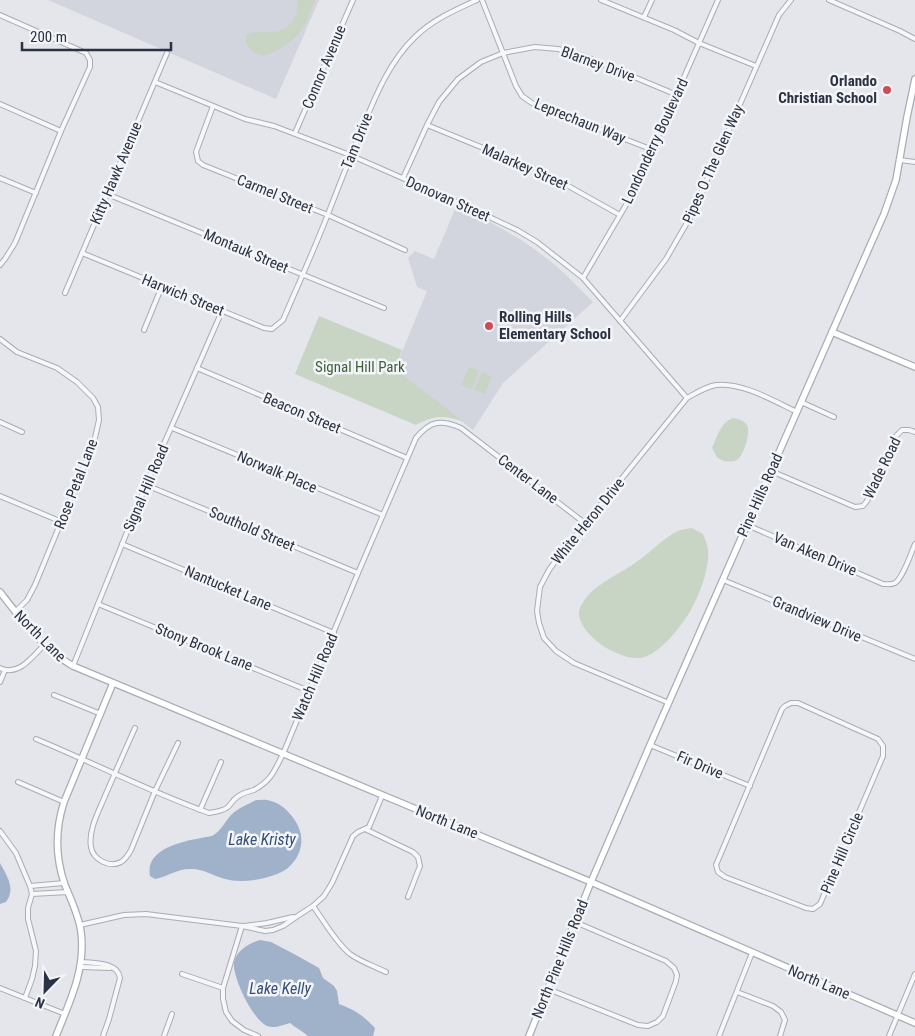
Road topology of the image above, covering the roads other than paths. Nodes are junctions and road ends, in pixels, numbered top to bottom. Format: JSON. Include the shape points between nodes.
{"nodes":[{"id":1,"x":353,"y":0,"type":"edge"},
{"id":2,"x":477,"y":0,"type":"edge"},
{"id":3,"x":482,"y":0,"type":"edge"},
{"id":4,"x":601,"y":0,"type":"edge"},
{"id":5,"x":652,"y":0,"type":"edge"},
{"id":6,"x":718,"y":0,"type":"edge"},
{"id":7,"x":791,"y":0,"type":"edge"},
{"id":8,"x":829,"y":0,"type":"edge"},
{"id":9,"x":0,"y":16,"type":"edge"},
{"id":10,"x":644,"y":17,"type":"junction"},
{"id":11,"x":915,"y":39,"type":"edge"},
{"id":12,"x":699,"y":44,"type":"junction"},
{"id":13,"x":167,"y":53,"type":"dead end"},
{"id":14,"x":503,"y":53,"type":"junction"},
{"id":15,"x":756,"y":66,"type":"junction"},
{"id":16,"x":915,"y":79,"type":"edge"},
{"id":17,"x":155,"y":82,"type":"junction"},
{"id":18,"x":677,"y":95,"type":"junction"},
{"id":19,"x":915,"y":95,"type":"edge"},
{"id":20,"x":911,"y":102,"type":"junction"},
{"id":21,"x":0,"y":104,"type":"edge"},
{"id":22,"x":213,"y":106,"type":"junction"},
{"id":23,"x":427,"y":125,"type":"junction"},
{"id":24,"x":61,"y":131,"type":"junction"},
{"id":25,"x":295,"y":133,"type":"junction"},
{"id":26,"x":653,"y":150,"type":"junction"},
{"id":27,"x":350,"y":155,"type":"junction"},
{"id":28,"x":900,"y":160,"type":"junction"},
{"id":29,"x":915,"y":162,"type":"edge"},
{"id":30,"x":0,"y":178,"type":"edge"},
{"id":31,"x":403,"y":178,"type":"junction"},
{"id":32,"x":36,"y":193,"type":"junction"},
{"id":33,"x":107,"y":194,"type":"junction"},
{"id":34,"x":328,"y":215,"type":"junction"},
{"id":35,"x":620,"y":215,"type":"junction"},
{"id":36,"x":405,"y":250,"type":"dead end"},
{"id":37,"x":82,"y":253,"type":"junction"},
{"id":38,"x":0,"y":264,"type":"edge"},
{"id":39,"x":302,"y":275,"type":"junction"},
{"id":40,"x":583,"y":278,"type":"junction"},
{"id":41,"x":162,"y":286,"type":"junction"},
{"id":42,"x":64,"y":293,"type":"dead end"},
{"id":43,"x":384,"y":308,"type":"dead end"},
{"id":44,"x":222,"y":311,"type":"junction"},
{"id":45,"x":283,"y":320,"type":"joint"},
{"id":46,"x":620,"y":321,"type":"junction"},
{"id":47,"x":144,"y":330,"type":"dead end"},
{"id":48,"x":832,"y":332,"type":"junction"},
{"id":49,"x":0,"y":339,"type":"edge"},
{"id":50,"x":915,"y":367,"type":"edge"},
{"id":51,"x":198,"y":368,"type":"junction"},
{"id":52,"x":687,"y":398,"type":"junction"},
{"id":53,"x":801,"y":402,"type":"junction"},
{"id":54,"x":797,"y":412,"type":"junction"},
{"id":55,"x":834,"y":418,"type":"dead end"},
{"id":56,"x":0,"y":422,"type":"edge"},
{"id":57,"x":172,"y":428,"type":"junction"},
{"id":58,"x":22,"y":432,"type":"dead end"},
{"id":59,"x":915,"y":432,"type":"edge"},
{"id":60,"x":470,"y":435,"type":"joint"},
{"id":61,"x":407,"y":458,"type":"junction"},
{"id":62,"x":770,"y":471,"type":"junction"},
{"id":63,"x":146,"y":485,"type":"junction"},
{"id":64,"x":0,"y":496,"type":"edge"},
{"id":65,"x":383,"y":515,"type":"junction"},
{"id":66,"x":62,"y":522,"type":"junction"},
{"id":67,"x":586,"y":524,"type":"junction"},
{"id":68,"x":747,"y":525,"type":"junction"},
{"id":69,"x":122,"y":544,"type":"junction"},
{"id":70,"x":915,"y":544,"type":"edge"},
{"id":71,"x":358,"y":573,"type":"junction"},
{"id":72,"x":723,"y":580,"type":"junction"},
{"id":73,"x":0,"y":593,"type":"edge"},
{"id":74,"x":98,"y":604,"type":"junction"},
{"id":75,"x":15,"y":612,"type":"junction"},
{"id":76,"x":334,"y":632,"type":"junction"},
{"id":77,"x":44,"y":644,"type":"junction"},
{"id":78,"x":913,"y":659,"type":"edge"},
{"id":79,"x":73,"y":666,"type":"junction"},
{"id":80,"x":0,"y":668,"type":"edge"},
{"id":81,"x":5,"y":670,"type":"junction"},
{"id":82,"x":0,"y":682,"type":"edge"},
{"id":83,"x":113,"y":683,"type":"junction"},
{"id":84,"x":309,"y":691,"type":"junction"},
{"id":85,"x":54,"y":696,"type":"dead end"},
{"id":86,"x":669,"y":703,"type":"junction"},
{"id":87,"x":100,"y":714,"type":"junction"},
{"id":88,"x":135,"y":728,"type":"dead end"},
{"id":89,"x":36,"y":739,"type":"dead end"},
{"id":90,"x":178,"y":743,"type":"dead end"},
{"id":91,"x":650,"y":744,"type":"junction"},
{"id":92,"x":283,"y":754,"type":"junction"},
{"id":93,"x":82,"y":758,"type":"junction"},
{"id":94,"x":221,"y":762,"type":"dead end"},
{"id":95,"x":114,"y":774,"type":"junction"},
{"id":96,"x":18,"y":782,"type":"dead end"},
{"id":97,"x":750,"y":786,"type":"junction"},
{"id":98,"x":155,"y":791,"type":"junction"},
{"id":99,"x":382,"y":796,"type":"junction"},
{"id":100,"x":64,"y":802,"type":"junction"},
{"id":101,"x":200,"y":810,"type":"junction"},
{"id":102,"x":365,"y":829,"type":"junction"},
{"id":103,"x":0,"y":831,"type":"edge"},
{"id":104,"x":591,"y":882,"type":"junction"},
{"id":105,"x":64,"y":883,"type":"junction"},
{"id":106,"x":30,"y":886,"type":"junction"},
{"id":107,"x":68,"y":892,"type":"junction"},
{"id":108,"x":32,"y":894,"type":"junction"},
{"id":109,"x":408,"y":897,"type":"dead end"},
{"id":110,"x":313,"y":906,"type":"junction"},
{"id":111,"x":296,"y":917,"type":"junction"},
{"id":112,"x":574,"y":922,"type":"junction"},
{"id":113,"x":80,"y":925,"type":"junction"},
{"id":114,"x":242,"y":926,"type":"junction"},
{"id":115,"x":752,"y":953,"type":"junction"},
{"id":116,"x":81,"y":965,"type":"junction"},
{"id":117,"x":386,"y":972,"type":"dead end"},
{"id":118,"x":182,"y":974,"type":"dead end"},
{"id":119,"x":915,"y":974,"type":"edge"},
{"id":120,"x":0,"y":988,"type":"edge"},
{"id":121,"x":223,"y":988,"type":"junction"},
{"id":122,"x":548,"y":989,"type":"junction"},
{"id":123,"x":737,"y":992,"type":"junction"},
{"id":124,"x":25,"y":998,"type":"junction"},
{"id":125,"x":65,"y":1014,"type":"junction"},
{"id":126,"x":172,"y":1014,"type":"dead end"},
{"id":127,"x":897,"y":1015,"type":"junction"},
{"id":128,"x":915,"y":1023,"type":"edge"},
{"id":129,"x":56,"y":1036,"type":"edge"},
{"id":130,"x":103,"y":1036,"type":"edge"},
{"id":131,"x":164,"y":1036,"type":"edge"},
{"id":132,"x":258,"y":1036,"type":"edge"},
{"id":133,"x":529,"y":1036,"type":"edge"},
{"id":134,"x":719,"y":1036,"type":"edge"},
{"id":135,"x":780,"y":1036,"type":"edge"},
{"id":136,"x":889,"y":1036,"type":"edge"}],
"edges":[{"from":1,"to":25,"type":"street","name":"Connor Avenue"},
{"from":2,"to":27,"type":"street","name":"Tam Drive","via":[[442,17],[415,36],[394,61]]},
{"from":3,"to":14,"type":"street","name":"Leprechaun Way"},
{"from":4,"to":10,"type":"street"},
{"from":5,"to":10,"type":"street"},
{"from":6,"to":12,"type":"street","name":"Londonderry Boulevard"},
{"from":7,"to":15,"type":"street","name":"Pipes O The Glen Way","via":[[778,15]]},
{"from":8,"to":11,"type":"street"},
{"from":9,"to":24,"type":"street","via":[[86,53],[90,60],[90,67]]},
{"from":10,"to":12,"type":"street"},
{"from":12,"to":15,"type":"street"},
{"from":12,"to":18,"type":"street","name":"Londonderry Boulevard"},
{"from":13,"to":17,"type":"street","name":"Kitty Hawk Avenue"},
{"from":14,"to":18,"type":"street","name":"Blarney Drive","via":[[535,47],[558,49],[584,56]]},
{"from":14,"to":23,"type":"street","name":"Blarney Drive","via":[[481,62],[458,79],[439,102]]},
{"from":14,"to":26,"type":"street","name":"Leprechaun Way","via":[[516,86],[532,103]]},
{"from":15,"to":46,"type":"street","name":"Pipes O The Glen Way","via":[[692,214],[666,259]]},
{"from":16,"to":20,"type":"street","name":"Pine Hills Road"},
{"from":17,"to":22,"type":"street","name":"Donovan Street"},
{"from":17,"to":33,"type":"street","name":"Kitty Hawk Avenue"},
{"from":18,"to":26,"type":"street","name":"Londonderry Boulevard"},
{"from":19,"to":20,"type":"street","name":"Pine Hills Road"},
{"from":20,"to":28,"type":"street","name":"Pine Hills Road"},
{"from":21,"to":24,"type":"street"},
{"from":22,"to":25,"type":"street","name":"Donovan Street"},
{"from":22,"to":34,"type":"street","name":"Carmel Street","via":[[198,144],[198,161]]},
{"from":23,"to":31,"type":"street","name":"Blarney Drive"},
{"from":23,"to":35,"type":"street","name":"Malarkey Street","via":[[547,174]]},
{"from":24,"to":32,"type":"street"},
{"from":25,"to":27,"type":"street","name":"Donovan Street"},
{"from":26,"to":35,"type":"street","name":"Londonderry Boulevard"},
{"from":27,"to":31,"type":"street","name":"Donovan Street"},
{"from":27,"to":34,"type":"street","name":"Tam Drive"},
{"from":28,"to":29,"type":"street"},
{"from":28,"to":48,"type":"street","name":"Pine Hills Road","via":[[884,214]]},
{"from":30,"to":32,"type":"street"},
{"from":31,"to":40,"type":"street","name":"Donovan Street","via":[[516,230]]},
{"from":32,"to":38,"type":"street","via":[[15,243]]},
{"from":33,"to":37,"type":"street","name":"Kitty Hawk Avenue"},
{"from":33,"to":39,"type":"street","name":"Montauk Street"},
{"from":34,"to":36,"type":"street","name":"Carmel Street"},
{"from":34,"to":39,"type":"street","name":"Tam Drive"},
{"from":35,"to":40,"type":"street","name":"Londonderry Boulevard"},
{"from":37,"to":41,"type":"street","name":"Harwich Street"},
{"from":37,"to":42,"type":"street","name":"Kitty Hawk Avenue"},
{"from":39,"to":43,"type":"street","name":"Montauk Street"},
{"from":39,"to":45,"type":"street","name":"Tam Drive"},
{"from":40,"to":46,"type":"street","name":"Donovan Street"},
{"from":41,"to":44,"type":"street","name":"Harwich Street"},
{"from":41,"to":47,"type":"street"},
{"from":44,"to":45,"type":"street","name":"Harwich Street","via":[[264,328],[272,329]]},
{"from":44,"to":51,"type":"street","name":"Signal Hill Road"},
{"from":46,"to":52,"type":"street","name":"Donovan Street"},
{"from":48,"to":50,"type":"street"},
{"from":48,"to":53,"type":"street","name":"Pine Hills Road"},
{"from":49,"to":66,"type":"street","name":"Rose Petal Lane","via":[[17,352],[57,368],[78,382],[98,407],[94,442]]},
{"from":51,"to":57,"type":"street","name":"Signal Hill Road"},
{"from":51,"to":61,"type":"street","name":"Beacon Street"},
{"from":52,"to":54,"type":"street","name":"White Heron Drive","via":[[715,385],[729,385],[749,390]]},
{"from":52,"to":67,"type":"street","name":"White Heron Drive"},
{"from":53,"to":54,"type":"street","name":"Pine Hills Road"},
{"from":53,"to":55,"type":"street"},
{"from":54,"to":62,"type":"street","name":"Pine Hills Road"},
{"from":56,"to":58,"type":"street"},
{"from":57,"to":63,"type":"street","name":"Signal Hill Road"},
{"from":57,"to":65,"type":"street","name":"Norwalk Place"},
{"from":59,"to":62,"type":"street","name":"Wade Road","via":[[902,430],[896,436],[863,506],[855,507]]},
{"from":60,"to":61,"type":"street","name":"Watch Hill Road","via":[[451,423],[436,423],[424,428]]},
{"from":60,"to":67,"type":"street","name":"Center Lane"},
{"from":61,"to":65,"type":"street","name":"Watch Hill Road"},
{"from":62,"to":68,"type":"street","name":"Pine Hills Road"},
{"from":63,"to":69,"type":"street","name":"Signal Hill Road"},
{"from":63,"to":71,"type":"street","name":"Southold Street"},
{"from":64,"to":66,"type":"street"},
{"from":65,"to":71,"type":"street","name":"Watch Hill Road"},
{"from":66,"to":75,"type":"street","name":"Rose Petal Lane","via":[[35,585]]},
{"from":67,"to":86,"type":"street","name":"White Heron Drive","via":[[549,570],[540,587],[537,611],[544,638],[574,663]]},
{"from":68,"to":70,"type":"street","name":"Van Aken Drive","via":[[890,585],[900,579]]},
{"from":68,"to":72,"type":"street","name":"Pine Hills Road"},
{"from":69,"to":74,"type":"street","name":"Signal Hill Road"},
{"from":69,"to":76,"type":"street","name":"Nantucket Lane"},
{"from":71,"to":76,"type":"street","name":"Watch Hill Road"},
{"from":72,"to":78,"type":"street","name":"Grandview Drive"},
{"from":72,"to":86,"type":"street","name":"Pine Hills Road"},
{"from":73,"to":75,"type":"street","name":"North Lane"},
{"from":74,"to":79,"type":"street","name":"Signal Hill Road"},
{"from":74,"to":84,"type":"street","name":"Stony Brook Lane"},
{"from":75,"to":77,"type":"street","name":"North Lane"},
{"from":76,"to":84,"type":"street","name":"Watch Hill Road"},
{"from":77,"to":79,"type":"street","name":"North Lane"},
{"from":77,"to":81,"type":"street","via":[[26,663],[13,670]]},
{"from":79,"to":83,"type":"street","name":"North Lane"},
{"from":80,"to":81,"type":"street"},
{"from":81,"to":82,"type":"street"},
{"from":83,"to":87,"type":"street"},
{"from":83,"to":92,"type":"street","name":"North Lane"},
{"from":84,"to":92,"type":"street","name":"Watch Hill Road"},
{"from":85,"to":87,"type":"street"},
{"from":86,"to":91,"type":"street","name":"Pine Hills Road"},
{"from":87,"to":93,"type":"street"},
{"from":88,"to":95,"type":"street"},
{"from":89,"to":93,"type":"street","name":"Watch Hill Road"},
{"from":90,"to":98,"type":"street"},
{"from":91,"to":97,"type":"street","name":"Fir Drive"},
{"from":91,"to":104,"type":"street","name":"Pine Hills Road"},
{"from":92,"to":99,"type":"street","name":"North Lane"},
{"from":92,"to":101,"type":"street","name":"Watch Hill Road","via":[[272,777],[264,784],[241,794],[217,812]]},
{"from":93,"to":95,"type":"street","name":"Watch Hill Road"},
{"from":93,"to":100,"type":"street"},
{"from":94,"to":101,"type":"street"},
{"from":95,"to":98,"type":"street","name":"Watch Hill Road"},
{"from":95,"to":98,"type":"street","via":[[92,832],[93,854],[100,860],[111,864],[126,859]]},
{"from":96,"to":100,"type":"street"},
{"from":97,"to":97,"type":"street","name":"Pine Hill Circle","via":[[716,865],[718,872],[813,909],[820,904],[882,756],[882,746],[878,739],[792,703],[782,709]]},
{"from":98,"to":101,"type":"street","name":"Watch Hill Road"},
{"from":99,"to":102,"type":"street","via":[[372,822]]},
{"from":99,"to":104,"type":"street","name":"North Lane"},
{"from":100,"to":105,"type":"street","via":[[57,841]]},
{"from":102,"to":109,"type":"street","via":[[418,857],[420,866]]},
{"from":102,"to":110,"type":"street","via":[[353,836],[332,883]]},
{"from":103,"to":106,"type":"street","via":[[16,853]]},
{"from":104,"to":112,"type":"street","name":"North Pine Hills Road"},
{"from":104,"to":115,"type":"street","name":"North Lane"},
{"from":105,"to":106,"type":"street"},
{"from":105,"to":107,"type":"street"},
{"from":106,"to":108,"type":"street"},
{"from":107,"to":108,"type":"street"},
{"from":107,"to":113,"type":"street"},
{"from":108,"to":124,"type":"street","via":[[28,919],[36,957]]},
{"from":110,"to":111,"type":"street"},
{"from":110,"to":117,"type":"street","via":[[349,952]]},
{"from":111,"to":114,"type":"street"},
{"from":111,"to":114,"type":"street","via":[[273,930]]},
{"from":112,"to":122,"type":"street","name":"North Pine Hills Road"},
{"from":112,"to":122,"type":"street","via":[[666,961],[674,968],[676,981],[663,1016],[648,1026],[638,1025]]},
{"from":113,"to":114,"type":"street","via":[[146,914]]},
{"from":113,"to":116,"type":"street"},
{"from":114,"to":121,"type":"street"},
{"from":115,"to":123,"type":"street"},
{"from":115,"to":127,"type":"street","name":"North Lane"},
{"from":116,"to":125,"type":"street"},
{"from":116,"to":130,"type":"street","via":[[100,964],[115,968],[119,973]]},
{"from":118,"to":121,"type":"street"},
{"from":119,"to":127,"type":"street"},
{"from":120,"to":124,"type":"street"},
{"from":121,"to":132,"type":"street","via":[[226,1012],[232,1021]]},
{"from":122,"to":133,"type":"street","name":"North Pine Hills Road"},
{"from":123,"to":134,"type":"street"},
{"from":123,"to":135,"type":"street","via":[[781,1012],[785,1020]]},
{"from":124,"to":125,"type":"street"},
{"from":125,"to":129,"type":"street"},
{"from":126,"to":131,"type":"street"},
{"from":127,"to":128,"type":"street","name":"North Lane"},
{"from":127,"to":136,"type":"street"}]}
